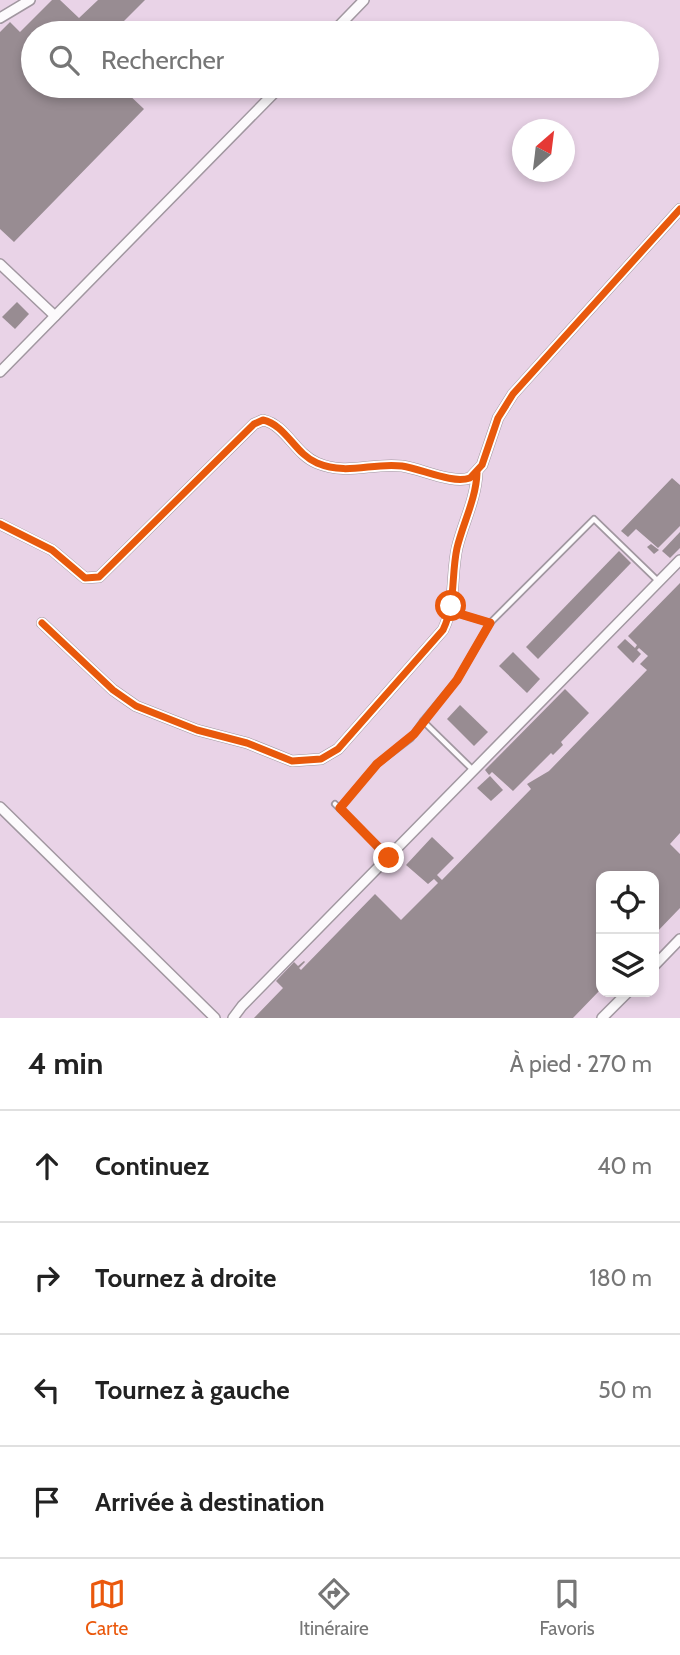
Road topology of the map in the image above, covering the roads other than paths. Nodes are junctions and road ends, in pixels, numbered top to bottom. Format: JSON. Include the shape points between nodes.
{"nodes":[{"id":1,"x":30,"y":0,"type":"edge"},
{"id":2,"x":365,"y":0,"type":"edge"},
{"id":3,"x":0,"y":18,"type":"edge"},
{"id":4,"x":344,"y":21,"type":"edge"},
{"id":5,"x":269,"y":98,"type":"edge"},
{"id":6,"x":680,"y":209,"type":"edge"},
{"id":7,"x":0,"y":264,"type":"edge"},
{"id":8,"x":55,"y":316,"type":"junction"},
{"id":9,"x":0,"y":372,"type":"edge"},
{"id":10,"x":477,"y":473,"type":"junction"},
{"id":11,"x":0,"y":524,"type":"edge"},
{"id":12,"x":680,"y":560,"type":"edge"},
{"id":13,"x":659,"y":582,"type":"junction"},
{"id":14,"x":450,"y":611,"type":"junction"},
{"id":15,"x":42,"y":623,"type":"dead end"},
{"id":16,"x":490,"y":623,"type":"junction"},
{"id":17,"x":423,"y":721,"type":"junction"},
{"id":18,"x":474,"y":771,"type":"junction"},
{"id":19,"x":335,"y":804,"type":"dead end"},
{"id":20,"x":0,"y":807,"type":"edge"},
{"id":21,"x":340,"y":808,"type":"junction"},
{"id":22,"x":389,"y":858,"type":"junction"},
{"id":23,"x":680,"y":939,"type":"edge"},
{"id":24,"x":659,"y":960,"type":"edge"},
{"id":25,"x":623,"y":997,"type":"edge"},
{"id":26,"x":215,"y":1018,"type":"edge"},
{"id":27,"x":233,"y":1018,"type":"edge"},
{"id":28,"x":602,"y":1018,"type":"edge"}],
"edges":[{"from":1,"to":3,"type":"street"},
{"from":2,"to":4,"type":"street"},
{"from":5,"to":8,"type":"street"},
{"from":6,"to":10,"type":"street","via":[[513,394],[498,418]]},
{"from":7,"to":8,"type":"street"},
{"from":8,"to":9,"type":"street"},
{"from":10,"to":11,"type":"street","via":[[463,480],[399,466],[354,470],[328,466],[311,460],[276,426],[262,420],[99,578],[85,578],[52,550]]},
{"from":10,"to":14,"type":"street","via":[[456,555]]},
{"from":12,"to":13,"type":"street"},
{"from":13,"to":16,"type":"lane","via":[[594,519]]},
{"from":13,"to":18,"type":"street"},
{"from":14,"to":15,"type":"street","via":[[436,639],[334,752],[304,762],[136,706],[118,695]]},
{"from":14,"to":16,"type":"lane"},
{"from":16,"to":17,"type":"lane","via":[[457,680]]},
{"from":17,"to":18,"type":"lane"},
{"from":17,"to":21,"type":"lane","via":[[411,738],[377,764]]},
{"from":18,"to":22,"type":"street"},
{"from":19,"to":21,"type":"lane"},
{"from":20,"to":26,"type":"street"},
{"from":21,"to":22,"type":"lane"},
{"from":22,"to":27,"type":"street"},
{"from":23,"to":24,"type":"street"},
{"from":25,"to":28,"type":"street"}]}
